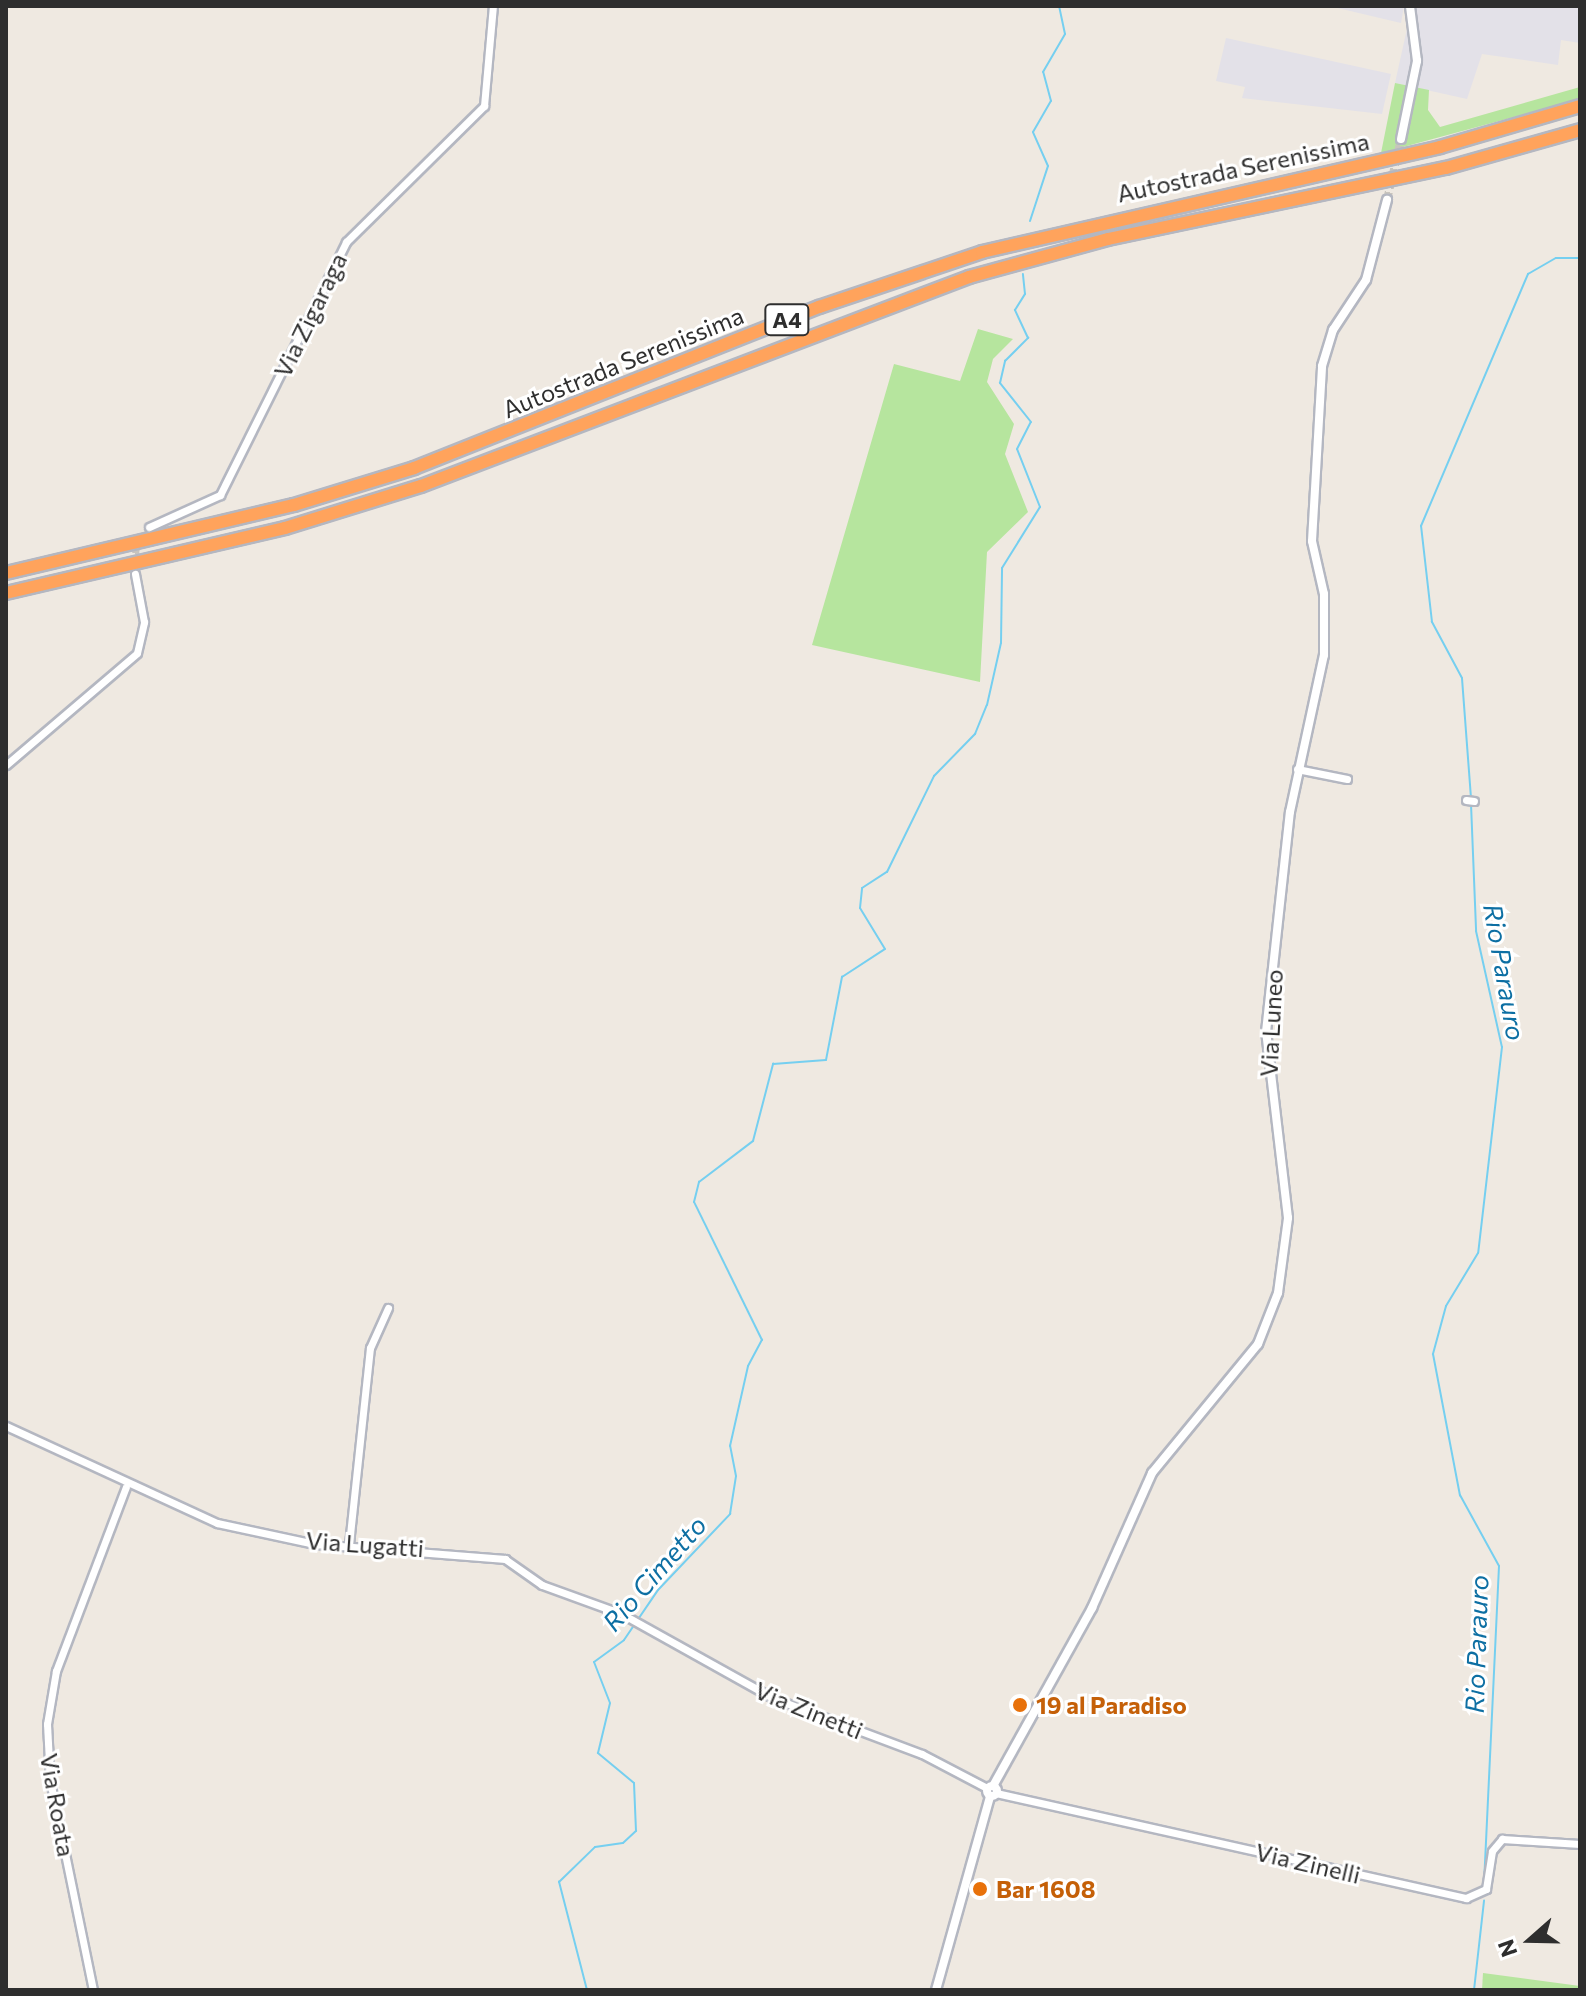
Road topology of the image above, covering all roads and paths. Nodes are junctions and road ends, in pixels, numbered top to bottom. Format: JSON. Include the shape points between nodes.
{"nodes":[{"id":1,"x":493,"y":6,"type":"edge"},
{"id":2,"x":1410,"y":6,"type":"edge"},
{"id":3,"x":1580,"y":106,"type":"edge"},
{"id":4,"x":1580,"y":130,"type":"edge"},
{"id":5,"x":1401,"y":139,"type":"tunnel mouth"},
{"id":6,"x":1387,"y":200,"type":"tunnel mouth"},
{"id":7,"x":149,"y":527,"type":"dead end"},
{"id":8,"x":6,"y":573,"type":"edge"},
{"id":9,"x":135,"y":574,"type":"tunnel mouth"},
{"id":10,"x":6,"y":593,"type":"edge"},
{"id":11,"x":6,"y":765,"type":"edge"},
{"id":12,"x":1297,"y":769,"type":"junction"},
{"id":13,"x":1347,"y":779,"type":"dead end"},
{"id":14,"x":388,"y":1308,"type":"dead end"},
{"id":15,"x":6,"y":1426,"type":"edge"},
{"id":16,"x":126,"y":1487,"type":"junction"},
{"id":17,"x":349,"y":1544,"type":"junction"},
{"id":18,"x":635,"y":1622,"type":"joint"},
{"id":19,"x":992,"y":1791,"type":"junction"},
{"id":20,"x":1580,"y":1844,"type":"edge"},
{"id":21,"x":93,"y":1990,"type":"edge"},
{"id":22,"x":936,"y":1990,"type":"edge"}],
"edges":[{"from":1,"to":7,"type":"street","name":"Via Zigaraga","via":[[484,106],[346,242],[220,495]]},
{"from":2,"to":5,"type":"street","via":[[1417,61]]},
{"from":3,"to":8,"type":"highway","name":"Autostrada Serenissima","number":"A4","via":[[1440,147],[982,252],[819,307],[414,468],[294,505]]},
{"from":4,"to":10,"type":"highway","name":"Autostrada Serenissima","number":"A4","via":[[1446,168],[1005,266],[835,323],[421,486],[285,528]]},
{"from":6,"to":12,"type":"street","name":"Via Luneo","via":[[1366,280],[1333,330],[1322,366],[1312,541],[1324,594],[1324,655]]},
{"from":9,"to":11,"type":"street","via":[[145,636],[137,653]]},
{"from":12,"to":13,"type":"street"},
{"from":12,"to":19,"type":"street","name":"Via Luneo","via":[[1265,1044],[1288,1218],[1272,1316],[1258,1344],[1163,1453],[1092,1608]]},
{"from":14,"to":17,"type":"street","via":[[370,1348]]},
{"from":15,"to":16,"type":"street","name":"Via Lugatti"},
{"from":16,"to":17,"type":"street","name":"Via Lugatti","via":[[217,1523]]},
{"from":16,"to":21,"type":"street","name":"Via Roata","via":[[56,1671],[47,1724],[50,1781]]},
{"from":17,"to":18,"type":"street","name":"Via Lugatti","via":[[499,1557],[542,1585]]},
{"from":18,"to":19,"type":"street","name":"Via Zinetti","via":[[773,1698],[922,1754]]},
{"from":19,"to":20,"type":"street","name":"Via Zinelli","via":[[1466,1898],[1486,1889],[1492,1851],[1502,1839]]},
{"from":19,"to":22,"type":"street","name":"Via Luneo"}]}
